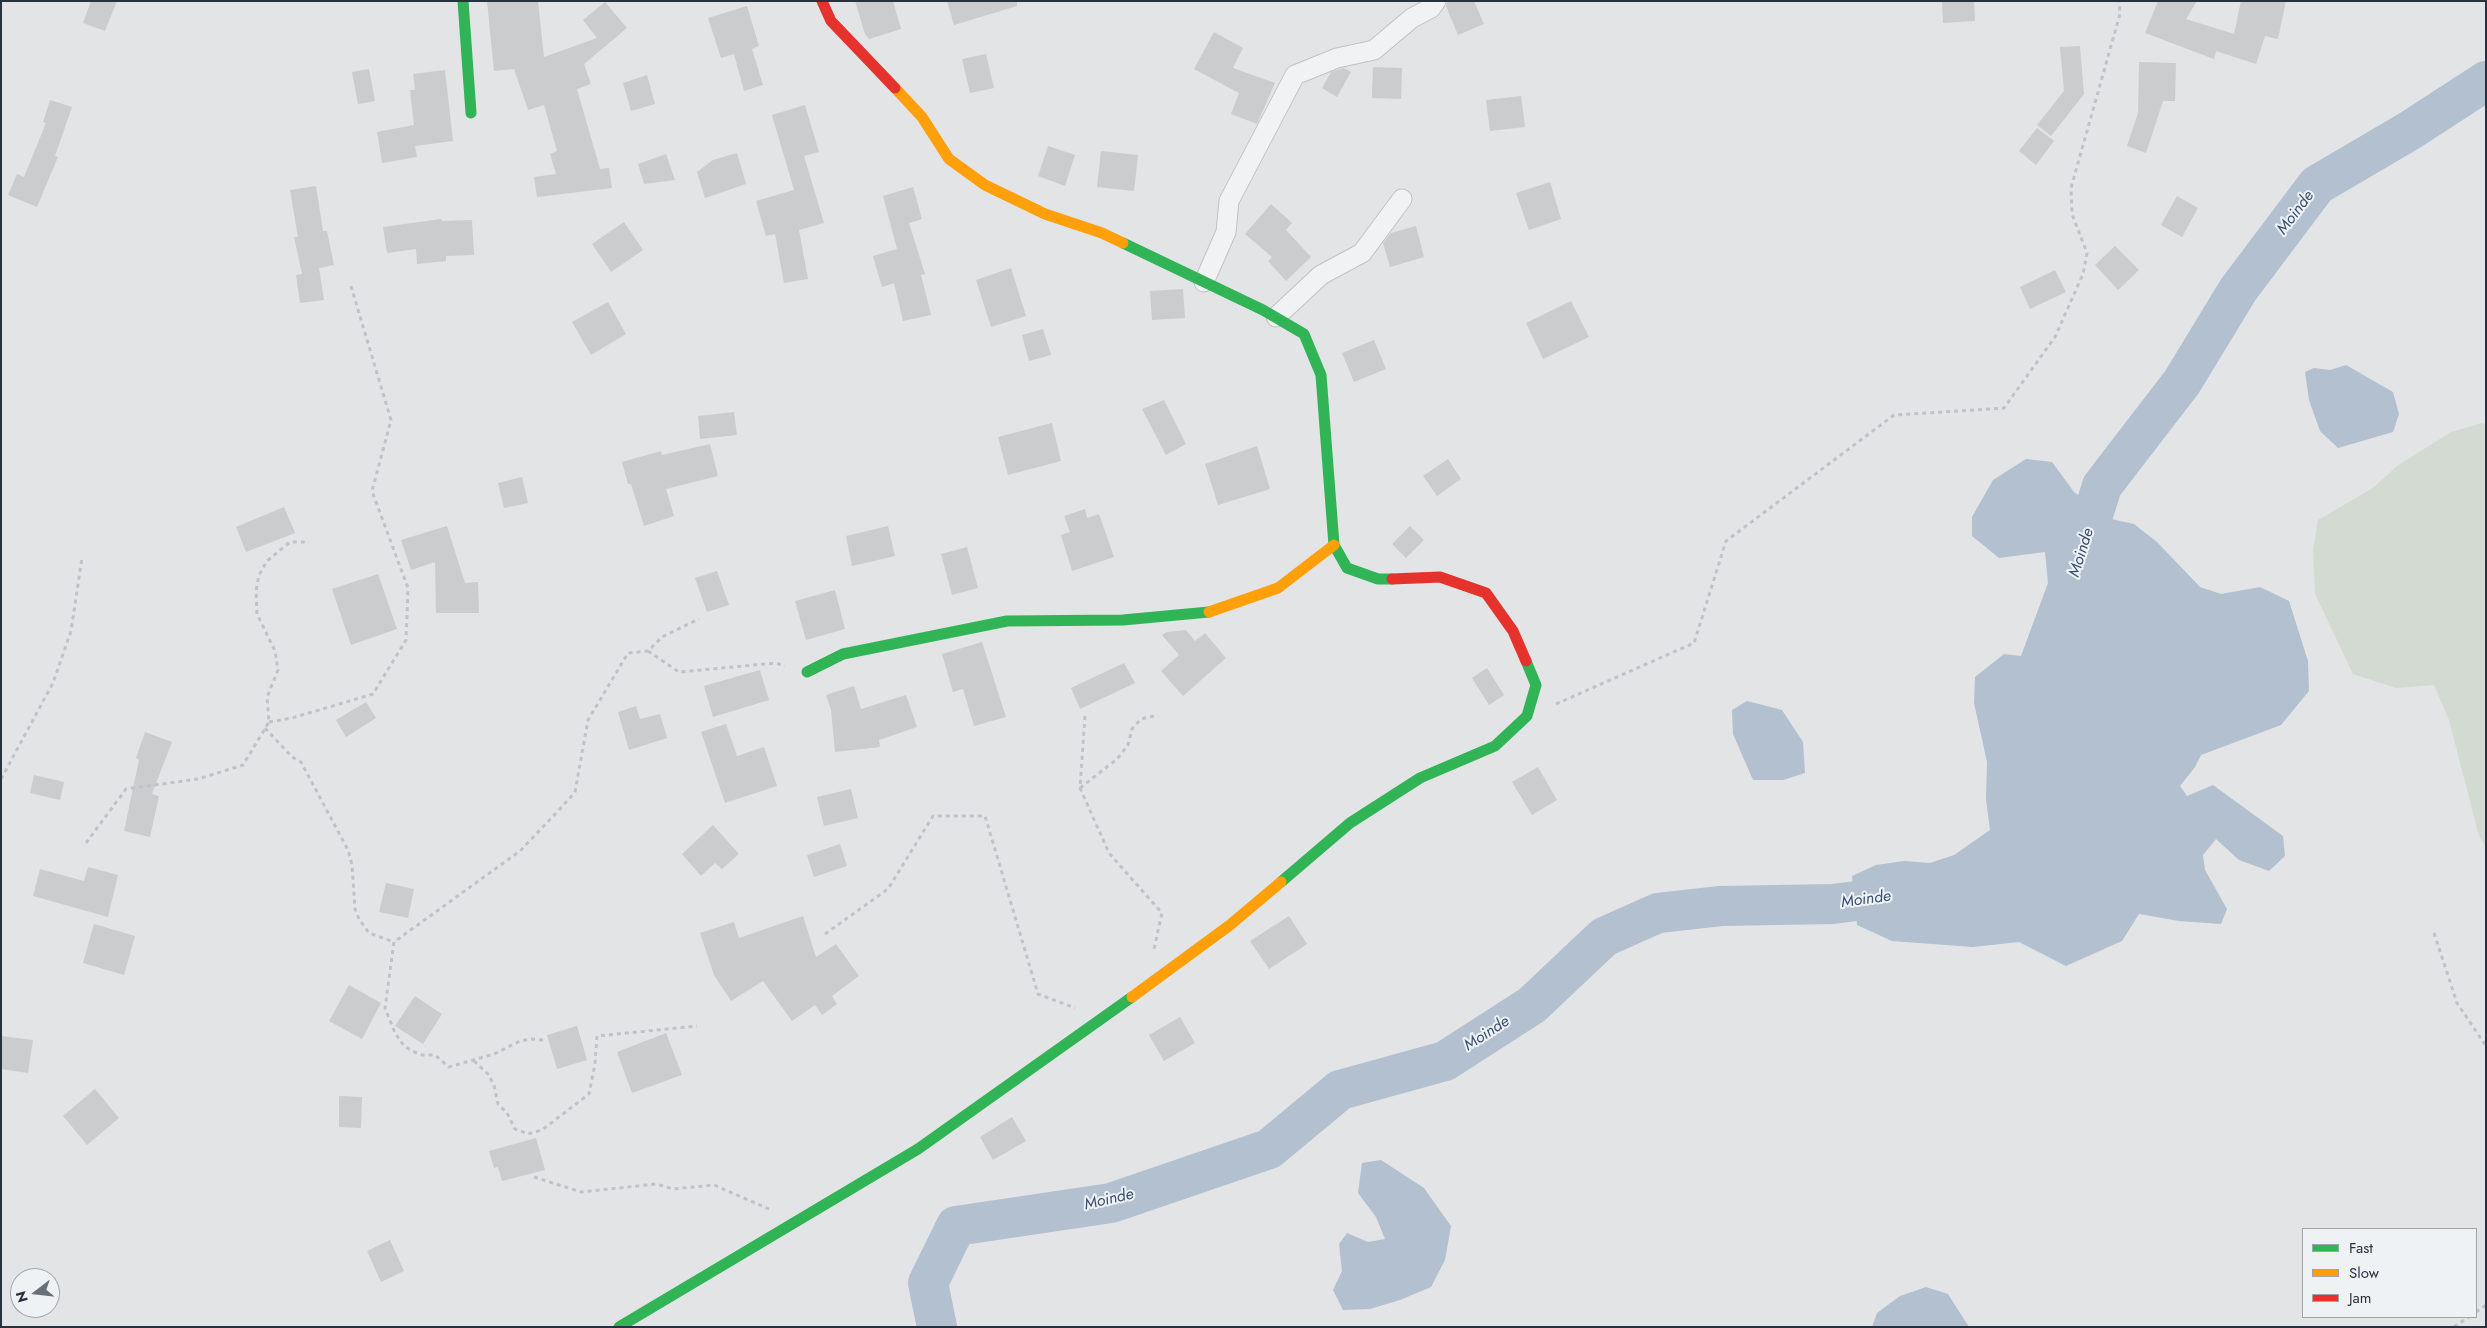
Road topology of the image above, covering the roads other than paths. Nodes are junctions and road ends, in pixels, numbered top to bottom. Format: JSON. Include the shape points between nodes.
{"nodes":[{"id":1,"x":463,"y":1,"type":"edge"},
{"id":2,"x":822,"y":1,"type":"edge"},
{"id":3,"x":1436,"y":1,"type":"edge"},
{"id":4,"x":471,"y":113,"type":"dead end"},
{"id":5,"x":1402,"y":199,"type":"dead end"},
{"id":6,"x":1204,"y":282,"type":"junction"},
{"id":7,"x":1276,"y":317,"type":"junction"},
{"id":8,"x":1334,"y":545,"type":"junction"},
{"id":9,"x":808,"y":672,"type":"road end"},
{"id":10,"x":619,"y":1327,"type":"edge"}],
"edges":[{"from":1,"to":4,"type":"street"},
{"from":2,"to":6,"type":"street","via":[[831,21],[922,117],[949,159],[985,185],[1045,214],[1102,233]]},
{"from":3,"to":6,"type":"street","via":[[1374,50],[1337,58],[1295,75],[1228,201],[1226,232]]},
{"from":5,"to":7,"type":"street","via":[[1362,253],[1321,275]]},
{"from":6,"to":7,"type":"street"},
{"from":7,"to":8,"type":"street","via":[[1304,334],[1321,375]]},
{"from":8,"to":9,"type":"street","via":[[1278,588],[1213,612],[1123,620],[1007,621],[843,654]]},
{"from":8,"to":10,"type":"street","via":[[1347,568],[1378,578],[1440,577],[1486,593],[1513,632],[1536,685],[1527,716],[1495,746],[1420,778],[1350,822],[1230,925],[918,1149]]}]}
